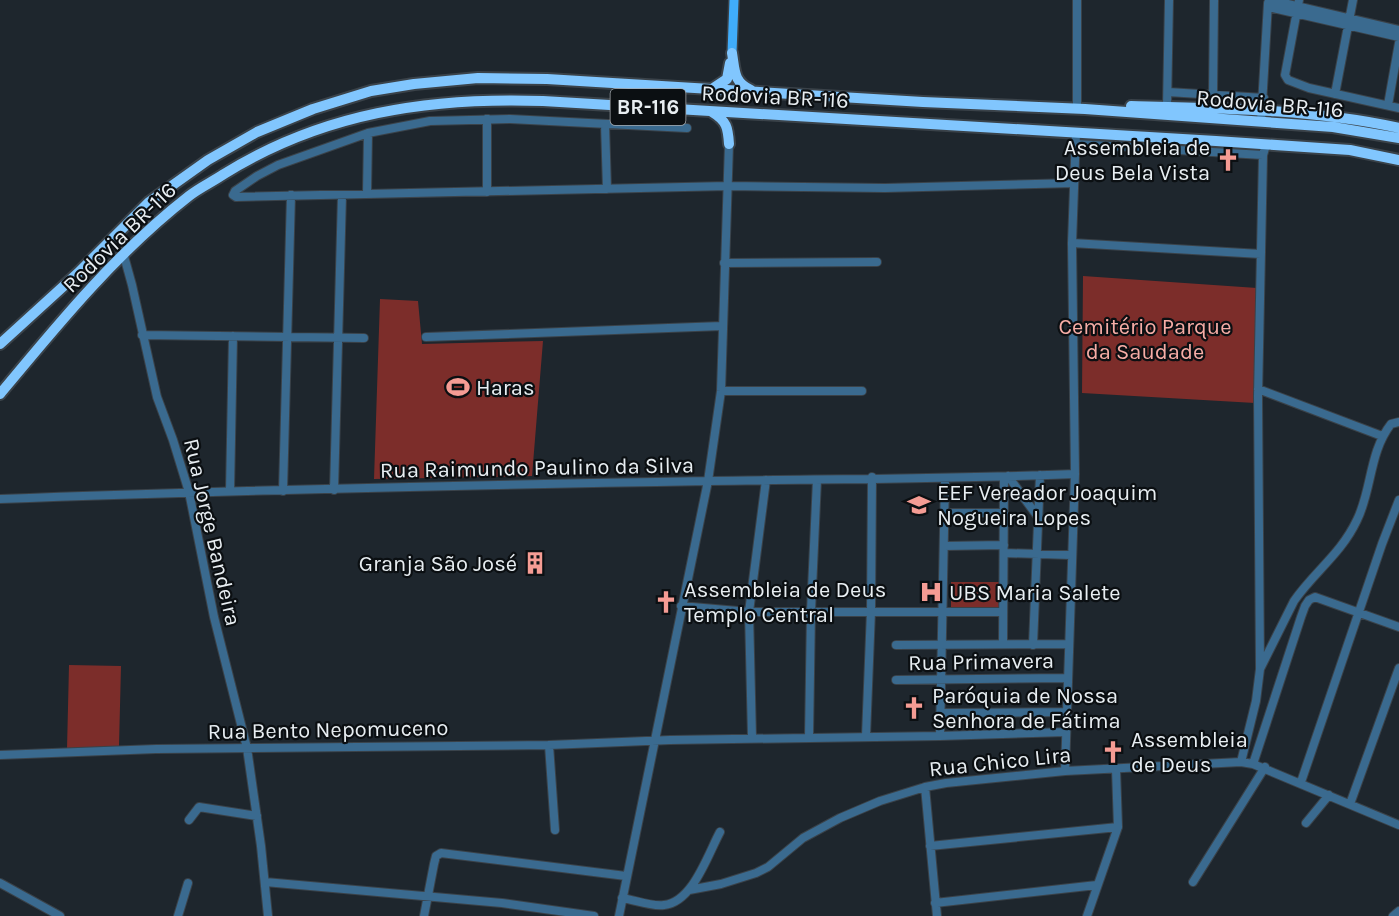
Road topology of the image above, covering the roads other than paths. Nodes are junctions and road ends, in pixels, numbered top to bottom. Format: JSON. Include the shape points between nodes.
{"nodes":[{"id":1,"x":734,"y":0,"type":"edge"},
{"id":2,"x":1077,"y":0,"type":"edge"},
{"id":3,"x":1169,"y":0,"type":"edge"},
{"id":4,"x":1214,"y":0,"type":"edge"},
{"id":5,"x":1353,"y":0,"type":"edge"},
{"id":6,"x":1269,"y":2,"type":"edge"},
{"id":7,"x":1298,"y":7,"type":"edge"},
{"id":8,"x":1349,"y":22,"type":"junction"},
{"id":9,"x":1399,"y":30,"type":"edge"},
{"id":10,"x":1399,"y":37,"type":"edge"},
{"id":11,"x":1399,"y":43,"type":"edge"},
{"id":12,"x":732,"y":53,"type":"junction"},
{"id":13,"x":711,"y":90,"type":"junction"},
{"id":14,"x":1168,"y":92,"type":"junction"},
{"id":15,"x":756,"y":93,"type":"junction"},
{"id":16,"x":1335,"y":94,"type":"junction"},
{"id":17,"x":1213,"y":95,"type":"junction"},
{"id":18,"x":1264,"y":98,"type":"junction"},
{"id":19,"x":1388,"y":105,"type":"junction"},
{"id":20,"x":1167,"y":107,"type":"junction"},
{"id":21,"x":1399,"y":108,"type":"edge"},
{"id":22,"x":1081,"y":109,"type":"junction"},
{"id":23,"x":712,"y":112,"type":"junction"},
{"id":24,"x":750,"y":114,"type":"junction"},
{"id":25,"x":1262,"y":116,"type":"junction"},
{"id":26,"x":487,"y":119,"type":"junction"},
{"id":27,"x":605,"y":123,"type":"junction"},
{"id":28,"x":687,"y":128,"type":"dead end"},
{"id":29,"x":1399,"y":128,"type":"edge"},
{"id":30,"x":368,"y":133,"type":"junction"},
{"id":31,"x":1399,"y":138,"type":"edge"},
{"id":32,"x":1076,"y":139,"type":"junction"},
{"id":33,"x":729,"y":144,"type":"junction"},
{"id":34,"x":1265,"y":150,"type":"junction"},
{"id":35,"x":1399,"y":160,"type":"edge"},
{"id":36,"x":1074,"y":183,"type":"junction"},
{"id":37,"x":728,"y":186,"type":"junction"},
{"id":38,"x":607,"y":189,"type":"junction"},
{"id":39,"x":487,"y":192,"type":"junction"},
{"id":40,"x":368,"y":194,"type":"junction"},
{"id":41,"x":291,"y":195,"type":"junction"},
{"id":42,"x":342,"y":195,"type":"junction"},
{"id":43,"x":1072,"y":243,"type":"junction"},
{"id":44,"x":1261,"y":254,"type":"junction"},
{"id":45,"x":124,"y":256,"type":"junction"},
{"id":46,"x":877,"y":262,"type":"dead end"},
{"id":47,"x":724,"y":263,"type":"junction"},
{"id":48,"x":722,"y":326,"type":"junction"},
{"id":49,"x":142,"y":335,"type":"junction"},
{"id":50,"x":233,"y":336,"type":"junction"},
{"id":51,"x":286,"y":336,"type":"junction"},
{"id":52,"x":426,"y":337,"type":"dead end"},
{"id":53,"x":339,"y":338,"type":"junction"},
{"id":54,"x":364,"y":338,"type":"dead end"},
{"id":55,"x":0,"y":344,"type":"edge"},
{"id":56,"x":1258,"y":389,"type":"junction"},
{"id":57,"x":722,"y":391,"type":"junction"},
{"id":58,"x":862,"y":391,"type":"dead end"},
{"id":59,"x":0,"y":394,"type":"edge"},
{"id":60,"x":1399,"y":422,"type":"edge"},
{"id":61,"x":1382,"y":436,"type":"junction"},
{"id":62,"x":1075,"y":474,"type":"junction"},
{"id":63,"x":1040,"y":475,"type":"junction"},
{"id":64,"x":873,"y":477,"type":"junction"},
{"id":65,"x":1006,"y":477,"type":"junction"},
{"id":66,"x":945,"y":478,"type":"junction"},
{"id":67,"x":766,"y":480,"type":"junction"},
{"id":68,"x":817,"y":480,"type":"junction"},
{"id":69,"x":708,"y":481,"type":"junction"},
{"id":70,"x":334,"y":490,"type":"junction"},
{"id":71,"x":230,"y":491,"type":"junction"},
{"id":72,"x":283,"y":491,"type":"junction"},
{"id":73,"x":189,"y":492,"type":"junction"},
{"id":74,"x":0,"y":499,"type":"edge"},
{"id":75,"x":1399,"y":500,"type":"edge"},
{"id":76,"x":944,"y":513,"type":"junction"},
{"id":77,"x":1004,"y":513,"type":"junction"},
{"id":78,"x":1038,"y":517,"type":"junction"},
{"id":79,"x":944,"y":546,"type":"junction"},
{"id":80,"x":1004,"y":549,"type":"junction"},
{"id":81,"x":1036,"y":554,"type":"junction"},
{"id":82,"x":1071,"y":555,"type":"junction"},
{"id":83,"x":681,"y":606,"type":"junction"},
{"id":84,"x":811,"y":611,"type":"junction"},
{"id":85,"x":871,"y":611,"type":"junction"},
{"id":86,"x":942,"y":611,"type":"junction"},
{"id":87,"x":749,"y":612,"type":"junction"},
{"id":88,"x":1004,"y":612,"type":"junction"},
{"id":89,"x":1359,"y":612,"type":"junction"},
{"id":90,"x":1399,"y":627,"type":"edge"},
{"id":91,"x":1003,"y":644,"type":"junction"},
{"id":92,"x":1068,"y":644,"type":"junction"},
{"id":93,"x":896,"y":645,"type":"dead end"},
{"id":94,"x":942,"y":645,"type":"junction"},
{"id":95,"x":1033,"y":645,"type":"junction"},
{"id":96,"x":1399,"y":668,"type":"edge"},
{"id":97,"x":1260,"y":669,"type":"junction"},
{"id":98,"x":1067,"y":678,"type":"junction"},
{"id":99,"x":941,"y":679,"type":"junction"},
{"id":100,"x":896,"y":680,"type":"dead end"},
{"id":101,"x":1066,"y":712,"type":"junction"},
{"id":102,"x":940,"y":713,"type":"junction"},
{"id":103,"x":1066,"y":732,"type":"junction"},
{"id":104,"x":866,"y":736,"type":"junction"},
{"id":105,"x":940,"y":736,"type":"junction"},
{"id":106,"x":809,"y":737,"type":"junction"},
{"id":107,"x":752,"y":738,"type":"junction"},
{"id":108,"x":656,"y":741,"type":"junction"},
{"id":109,"x":549,"y":745,"type":"junction"},
{"id":110,"x":247,"y":748,"type":"junction"},
{"id":111,"x":0,"y":755,"type":"edge"},
{"id":112,"x":1241,"y":762,"type":"junction"},
{"id":113,"x":1253,"y":764,"type":"junction"},
{"id":114,"x":1265,"y":767,"type":"junction"},
{"id":115,"x":1116,"y":769,"type":"junction"},
{"id":116,"x":1065,"y":771,"type":"junction"},
{"id":117,"x":1301,"y":782,"type":"junction"},
{"id":118,"x":925,"y":787,"type":"junction"},
{"id":119,"x":1329,"y":795,"type":"junction"},
{"id":120,"x":1350,"y":804,"type":"junction"},
{"id":121,"x":257,"y":816,"type":"junction"},
{"id":122,"x":189,"y":820,"type":"dead end"},
{"id":123,"x":1306,"y":823,"type":"dead end"},
{"id":124,"x":1399,"y":825,"type":"edge"},
{"id":125,"x":1118,"y":827,"type":"junction"},
{"id":126,"x":555,"y":830,"type":"dead end"},
{"id":127,"x":720,"y":832,"type":"dead end"},
{"id":128,"x":930,"y":846,"type":"junction"},
{"id":129,"x":626,"y":876,"type":"junction"},
{"id":130,"x":265,"y":882,"type":"junction"},
{"id":131,"x":1193,"y":882,"type":"dead end"},
{"id":132,"x":188,"y":883,"type":"dead end"},
{"id":133,"x":0,"y":884,"type":"edge"},
{"id":134,"x":1097,"y":885,"type":"junction"},
{"id":135,"x":689,"y":890,"type":"junction"},
{"id":136,"x":428,"y":896,"type":"junction"},
{"id":137,"x":622,"y":898,"type":"junction"},
{"id":138,"x":935,"y":903,"type":"junction"},
{"id":139,"x":1399,"y":911,"type":"edge"},
{"id":140,"x":60,"y":916,"type":"edge"},
{"id":141,"x":178,"y":916,"type":"edge"},
{"id":142,"x":268,"y":916,"type":"edge"},
{"id":143,"x":424,"y":916,"type":"edge"},
{"id":144,"x":594,"y":916,"type":"edge"},
{"id":145,"x":619,"y":916,"type":"edge"},
{"id":146,"x":937,"y":916,"type":"edge"},
{"id":147,"x":1087,"y":916,"type":"edge"},
{"id":148,"x":1393,"y":916,"type":"edge"}],
"edges":[{"from":1,"to":12,"type":"main road"},
{"from":2,"to":22,"type":"street"},
{"from":3,"to":14,"type":"street"},
{"from":4,"to":17,"type":"street"},
{"from":5,"to":8,"type":"street"},
{"from":6,"to":7,"type":"street"},
{"from":6,"to":18,"type":"street"},
{"from":7,"to":8,"type":"street"},
{"from":7,"to":16,"type":"street","via":[[1286,78]]},
{"from":8,"to":9,"type":"street"},
{"from":8,"to":10,"type":"street"},
{"from":8,"to":16,"type":"street"},
{"from":11,"to":19,"type":"street"},
{"from":12,"to":13,"type":"highway","via":[[728,77]]},
{"from":12,"to":15,"type":"highway","via":[[741,86]]},
{"from":13,"to":15,"type":"highway","name":"Rodovia BR-116","number":"BR-116"},
{"from":13,"to":55,"type":"highway","name":"Rodovia BR-116","number":"BR-116","via":[[471,78],[390,88],[331,102],[257,132],[168,187]]},
{"from":14,"to":17,"type":"street"},
{"from":14,"to":20,"type":"street"},
{"from":15,"to":22,"type":"highway","name":"Rodovia BR-116","number":"BR-116"},
{"from":16,"to":19,"type":"street"},
{"from":17,"to":18,"type":"street"},
{"from":18,"to":25,"type":"street"},
{"from":19,"to":21,"type":"street"},
{"from":20,"to":22,"type":"highway"},
{"from":20,"to":25,"type":"highway"},
{"from":22,"to":25,"type":"highway","name":"Rodovia BR-116","number":"BR-116"},
{"from":23,"to":24,"type":"highway","name":"Rodovia BR-116","number":"BR-116"},
{"from":23,"to":33,"type":"highway","via":[[727,125]]},
{"from":23,"to":45,"type":"highway","name":"Rodovia BR-116","number":"BR-116","via":[[477,100],[411,106],[353,118],[245,161],[190,195]]},
{"from":24,"to":32,"type":"highway","name":"Rodovia BR-116","number":"BR-116"},
{"from":24,"to":33,"type":"highway","via":[[734,127]]},
{"from":25,"to":29,"type":"highway","via":[[1353,119]]},
{"from":25,"to":31,"type":"highway","name":"Rodovia BR-116","number":"BR-116"},
{"from":26,"to":27,"type":"street"},
{"from":26,"to":30,"type":"street","via":[[430,121]]},
{"from":26,"to":39,"type":"street"},
{"from":27,"to":28,"type":"street"},
{"from":27,"to":38,"type":"street"},
{"from":30,"to":40,"type":"street"},
{"from":30,"to":41,"type":"street","via":[[270,169],[233,195]]},
{"from":32,"to":34,"type":"highway","name":"Rodovia BR-116","number":"BR-116"},
{"from":32,"to":36,"type":"street"},
{"from":33,"to":37,"type":"street"},
{"from":34,"to":35,"type":"highway","name":"Rodovia BR-116","number":"BR-116","via":[[1350,150]]},
{"from":34,"to":44,"type":"street"},
{"from":36,"to":37,"type":"street","via":[[885,188]]},
{"from":36,"to":43,"type":"street"},
{"from":37,"to":38,"type":"street"},
{"from":37,"to":47,"type":"street"},
{"from":38,"to":39,"type":"street"},
{"from":39,"to":40,"type":"street"},
{"from":40,"to":42,"type":"street"},
{"from":41,"to":42,"type":"street"},
{"from":41,"to":51,"type":"street"},
{"from":42,"to":53,"type":"street"},
{"from":43,"to":44,"type":"street"},
{"from":43,"to":62,"type":"street"},
{"from":44,"to":56,"type":"street"},
{"from":45,"to":49,"type":"street","name":"Rua Jorge Bandeira"},
{"from":45,"to":59,"type":"highway","name":"Rodovia BR-116","number":"BR-116","via":[[51,332]]},
{"from":46,"to":47,"type":"street"},
{"from":47,"to":48,"type":"street"},
{"from":48,"to":52,"type":"street"},
{"from":48,"to":57,"type":"street"},
{"from":49,"to":50,"type":"street"},
{"from":49,"to":73,"type":"street","name":"Rua Jorge Bandeira","via":[[157,397]]},
{"from":50,"to":51,"type":"street"},
{"from":50,"to":71,"type":"street"},
{"from":51,"to":53,"type":"street"},
{"from":51,"to":72,"type":"street"},
{"from":53,"to":54,"type":"street"},
{"from":53,"to":70,"type":"street"},
{"from":56,"to":61,"type":"street"},
{"from":56,"to":97,"type":"street"},
{"from":57,"to":58,"type":"street"},
{"from":57,"to":69,"type":"street"},
{"from":60,"to":61,"type":"street","via":[[1391,424]]},
{"from":61,"to":97,"type":"street","via":[[1352,530],[1338,553],[1294,601]]},
{"from":62,"to":63,"type":"street","name":"Rua Raimundo Paulino da Silva"},
{"from":62,"to":82,"type":"street"},
{"from":63,"to":65,"type":"street","name":"Rua Raimundo Paulino da Silva"},
{"from":63,"to":78,"type":"street"},
{"from":64,"to":66,"type":"street","name":"Rua Raimundo Paulino da Silva"},
{"from":64,"to":68,"type":"street","name":"Rua Raimundo Paulino da Silva"},
{"from":64,"to":85,"type":"street"},
{"from":65,"to":66,"type":"street","name":"Rua Raimundo Paulino da Silva"},
{"from":65,"to":77,"type":"street"},
{"from":65,"to":78,"type":"street"},
{"from":66,"to":76,"type":"street"},
{"from":67,"to":68,"type":"street","name":"Rua Raimundo Paulino da Silva"},
{"from":67,"to":69,"type":"street","name":"Rua Raimundo Paulino da Silva"},
{"from":67,"to":87,"type":"street"},
{"from":68,"to":84,"type":"street"},
{"from":69,"to":70,"type":"street","name":"Rua Raimundo Paulino da Silva"},
{"from":69,"to":83,"type":"street"},
{"from":70,"to":72,"type":"street","name":"Rua Raimundo Paulino da Silva"},
{"from":71,"to":72,"type":"street","name":"Rua Raimundo Paulino da Silva"},
{"from":71,"to":73,"type":"street","name":"Rua Raimundo Paulino da Silva"},
{"from":73,"to":74,"type":"street","name":"Rua Raimundo Paulino da Silva"},
{"from":73,"to":110,"type":"street","name":"Rua Jorge Bandeira","via":[[214,617]]},
{"from":75,"to":89,"type":"street"},
{"from":76,"to":77,"type":"street"},
{"from":76,"to":79,"type":"street"},
{"from":77,"to":80,"type":"street"},
{"from":78,"to":81,"type":"street"},
{"from":79,"to":80,"type":"street"},
{"from":79,"to":86,"type":"street"},
{"from":80,"to":81,"type":"street"},
{"from":80,"to":88,"type":"street"},
{"from":81,"to":82,"type":"street"},
{"from":81,"to":95,"type":"street"},
{"from":82,"to":92,"type":"street"},
{"from":83,"to":87,"type":"street"},
{"from":83,"to":108,"type":"street"},
{"from":84,"to":85,"type":"street"},
{"from":84,"to":87,"type":"street"},
{"from":84,"to":106,"type":"street"},
{"from":85,"to":86,"type":"street"},
{"from":85,"to":104,"type":"street"},
{"from":86,"to":88,"type":"street"},
{"from":86,"to":94,"type":"street"},
{"from":87,"to":107,"type":"street"},
{"from":88,"to":91,"type":"street"},
{"from":89,"to":90,"type":"street"},
{"from":89,"to":113,"type":"street","via":[[1315,597],[1309,600]]},
{"from":89,"to":117,"type":"street"},
{"from":91,"to":94,"type":"street"},
{"from":91,"to":95,"type":"street"},
{"from":92,"to":95,"type":"street"},
{"from":92,"to":98,"type":"street"},
{"from":93,"to":94,"type":"street"},
{"from":94,"to":99,"type":"street"},
{"from":96,"to":120,"type":"street"},
{"from":97,"to":112,"type":"street"},
{"from":98,"to":99,"type":"street","name":"Rua Primavera"},
{"from":98,"to":101,"type":"street"},
{"from":99,"to":100,"type":"street","name":"Rua Primavera"},
{"from":99,"to":102,"type":"street"},
{"from":101,"to":102,"type":"street"},
{"from":101,"to":103,"type":"street"},
{"from":102,"to":105,"type":"street"},
{"from":103,"to":105,"type":"street","name":"Rua Bento Nepomuceno"},
{"from":103,"to":116,"type":"street"},
{"from":104,"to":105,"type":"street","name":"Rua Bento Nepomuceno"},
{"from":104,"to":106,"type":"street","name":"Rua Bento Nepomuceno"},
{"from":106,"to":107,"type":"street","name":"Rua Bento Nepomuceno"},
{"from":107,"to":108,"type":"street","name":"Rua Bento Nepomuceno"},
{"from":108,"to":109,"type":"street","name":"Rua Bento Nepomuceno"},
{"from":108,"to":129,"type":"street"},
{"from":109,"to":110,"type":"street","name":"Rua Bento Nepomuceno"},
{"from":109,"to":126,"type":"street"},
{"from":110,"to":111,"type":"street","name":"Rua Bento Nepomuceno"},
{"from":110,"to":121,"type":"street","name":"Rua Jorge Bandeira"},
{"from":112,"to":113,"type":"street","name":"Rua Chico Lira"},
{"from":112,"to":115,"type":"street","name":"Rua Chico Lira"},
{"from":113,"to":114,"type":"street","name":"Rua Chico Lira"},
{"from":114,"to":117,"type":"street","name":"Rua Chico Lira"},
{"from":114,"to":131,"type":"street"},
{"from":115,"to":116,"type":"street","name":"Rua Chico Lira"},
{"from":115,"to":125,"type":"street"},
{"from":116,"to":118,"type":"street","name":"Rua Chico Lira"},
{"from":117,"to":119,"type":"street","name":"Rua Chico Lira"},
{"from":118,"to":128,"type":"street"},
{"from":118,"to":135,"type":"street","name":"Rua Chico Lira","via":[[840,818],[803,838],[756,873]]},
{"from":119,"to":120,"type":"street","name":"Rua Chico Lira"},
{"from":119,"to":123,"type":"street"},
{"from":120,"to":124,"type":"street","name":"Rua Chico Lira"},
{"from":121,"to":122,"type":"street","via":[[199,807]]},
{"from":121,"to":130,"type":"street","name":"Rua Jorge Bandeira"},
{"from":125,"to":128,"type":"street"},
{"from":125,"to":134,"type":"street"},
{"from":127,"to":135,"type":"street"},
{"from":128,"to":138,"type":"street"},
{"from":129,"to":136,"type":"street","via":[[444,853],[435,860]]},
{"from":129,"to":137,"type":"street"},
{"from":130,"to":136,"type":"street"},
{"from":130,"to":142,"type":"street","name":"Rua Jorge Bandeira"},
{"from":132,"to":141,"type":"street"},
{"from":133,"to":140,"type":"street"},
{"from":134,"to":138,"type":"street"},
{"from":134,"to":147,"type":"street"},
{"from":135,"to":137,"type":"street","name":"Rua Chico Lira","via":[[677,901],[664,905]]},
{"from":136,"to":143,"type":"street"},
{"from":136,"to":144,"type":"street"},
{"from":137,"to":145,"type":"street"},
{"from":138,"to":146,"type":"street"},
{"from":139,"to":148,"type":"street"}]}
